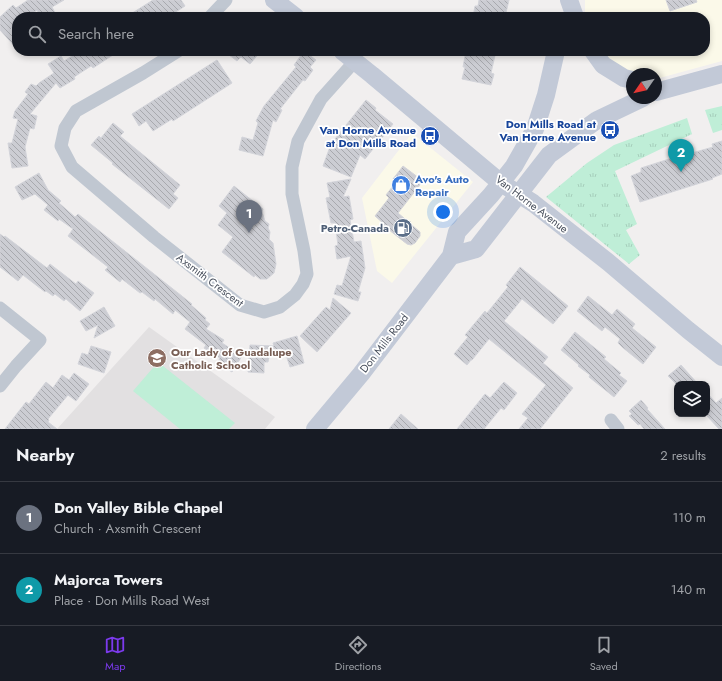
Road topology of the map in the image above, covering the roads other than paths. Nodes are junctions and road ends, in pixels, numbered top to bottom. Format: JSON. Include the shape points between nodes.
{"nodes":[{"id":1,"x":226,"y":0,"type":"edge"},
{"id":2,"x":274,"y":0,"type":"edge"},
{"id":3,"x":568,"y":0,"type":"edge"},
{"id":4,"x":215,"y":12,"type":"edge"},
{"id":5,"x":290,"y":12,"type":"edge"},
{"id":6,"x":565,"y":12,"type":"edge"},
{"id":7,"x":573,"y":12,"type":"edge"},
{"id":8,"x":170,"y":56,"type":"edge"},
{"id":9,"x":348,"y":56,"type":"edge"},
{"id":10,"x":555,"y":56,"type":"edge"},
{"id":11,"x":596,"y":56,"type":"edge"},
{"id":12,"x":722,"y":74,"type":"edge"},
{"id":13,"x":626,"y":78,"type":"edge"},
{"id":14,"x":662,"y":89,"type":"edge"},
{"id":15,"x":630,"y":104,"type":"edge"},
{"id":16,"x":501,"y":183,"type":"junction"},
{"id":17,"x":518,"y":193,"type":"junction"},
{"id":18,"x":452,"y":256,"type":"junction"},
{"id":19,"x":0,"y":308,"type":"edge"},
{"id":20,"x":722,"y":357,"type":"edge"},
{"id":21,"x":0,"y":386,"type":"edge"},
{"id":22,"x":315,"y":429,"type":"edge"}],
"edges":[{"from":1,"to":4,"type":"street"},
{"from":2,"to":5,"type":"main road"},
{"from":3,"to":6,"type":"main road"},
{"from":3,"to":7,"type":"main road"},
{"from":8,"to":9,"type":"street","name":"Axsmith Crescent","via":[[76,111],[65,128],[61,146],[72,167],[154,238],[240,305],[264,312],[280,307],[295,295],[303,284],[306,274],[304,251],[292,194],[292,167],[298,141]]},
{"from":9,"to":16,"type":"main road","name":"Van Horne Avenue"},
{"from":10,"to":16,"type":"main road","name":"Don Mills Road","via":[[535,129]]},
{"from":11,"to":13,"type":"main road","via":[[603,65]]},
{"from":12,"to":14,"type":"main road"},
{"from":15,"to":17,"type":"main road","via":[[597,120],[549,155]]},
{"from":16,"to":17,"type":"main road","name":"Van Horne Avenue"},
{"from":16,"to":18,"type":"main road","name":"Don Mills Road","via":[[457,232]]},
{"from":17,"to":18,"type":"main road","via":[[476,249]]},
{"from":17,"to":20,"type":"main road","name":"Van Horne Avenue","via":[[608,262]]},
{"from":18,"to":22,"type":"main road","name":"Don Mills Road"},
{"from":19,"to":21,"type":"street","via":[[40,340]]}]}
